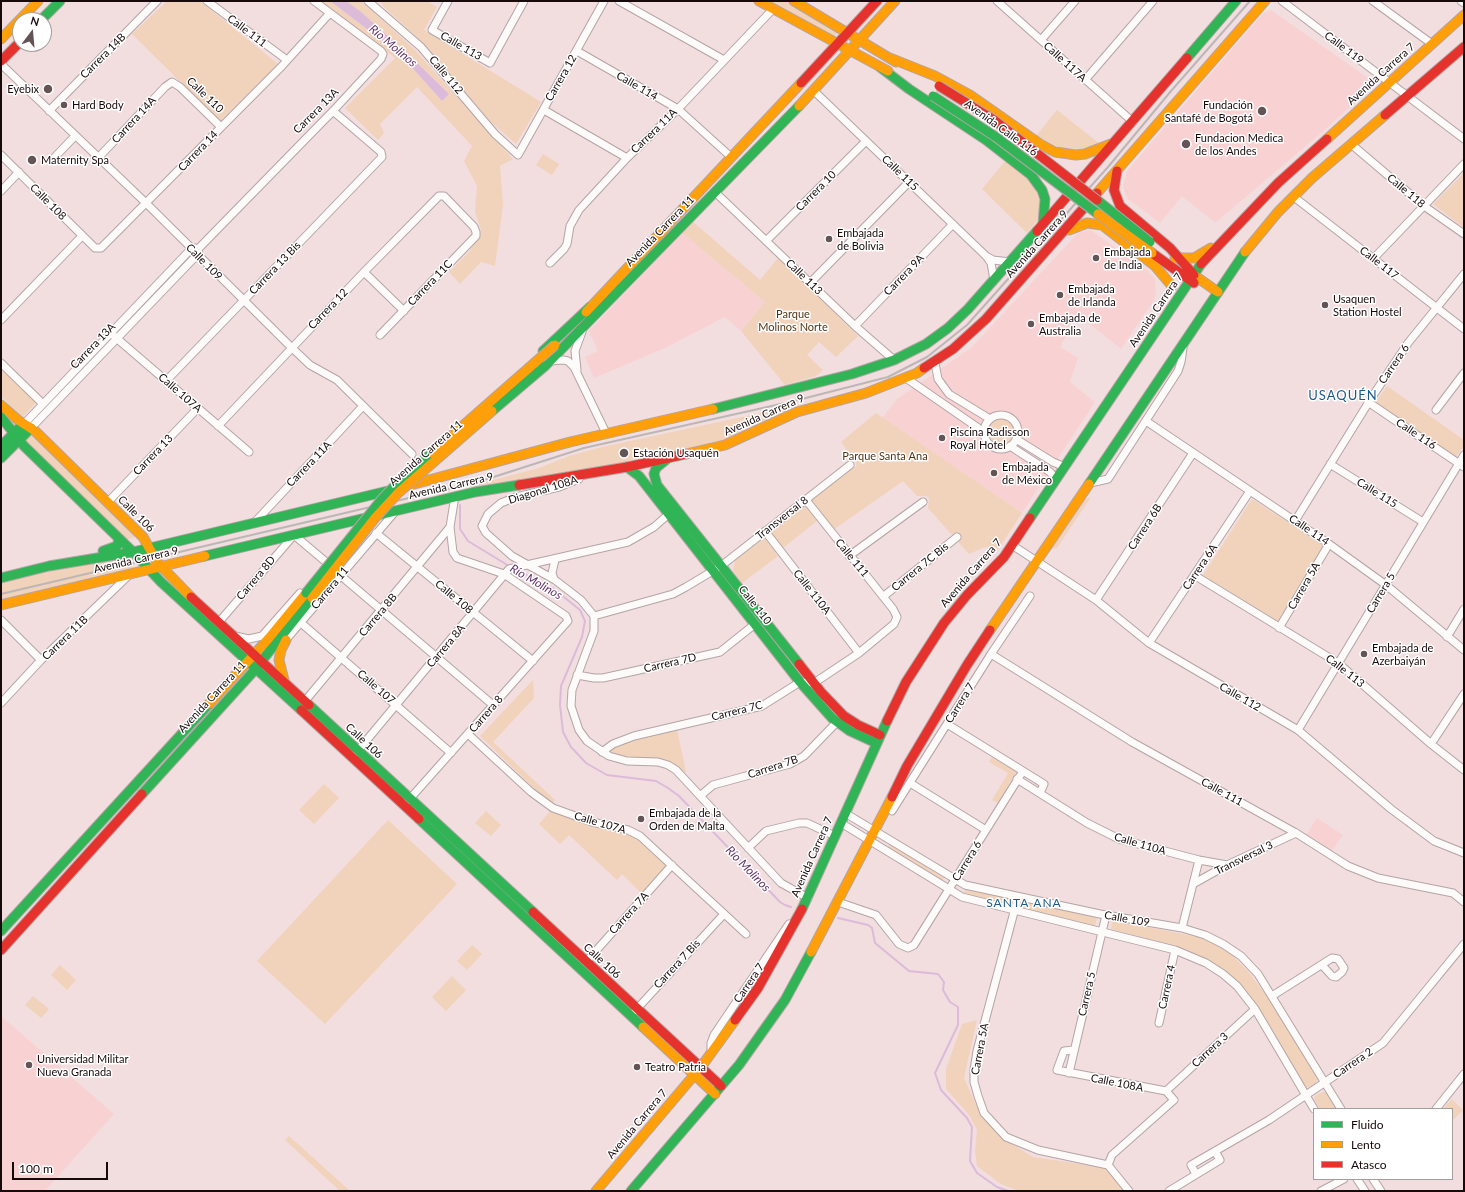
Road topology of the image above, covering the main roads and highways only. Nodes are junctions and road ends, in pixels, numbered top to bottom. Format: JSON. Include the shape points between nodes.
{"nodes":[{"id":1,"x":38,"y":1,"type":"edge"},
{"id":2,"x":60,"y":1,"type":"edge"},
{"id":3,"x":759,"y":1,"type":"edge"},
{"id":4,"x":794,"y":1,"type":"edge"},
{"id":5,"x":877,"y":1,"type":"edge"},
{"id":6,"x":895,"y":1,"type":"edge"},
{"id":7,"x":1236,"y":1,"type":"edge"},
{"id":8,"x":1265,"y":1,"type":"edge"},
{"id":9,"x":49,"y":12,"type":"edge"},
{"id":10,"x":1464,"y":15,"type":"edge"},
{"id":11,"x":848,"y":33,"type":"junction"},
{"id":12,"x":1,"y":39,"type":"edge"},
{"id":13,"x":860,"y":40,"type":"junction"},
{"id":14,"x":837,"y":44,"type":"junction"},
{"id":15,"x":1464,"y":47,"type":"edge"},
{"id":16,"x":12,"y":51,"type":"edge"},
{"id":17,"x":850,"y":51,"type":"junction"},
{"id":18,"x":890,"y":58,"type":"junction"},
{"id":19,"x":1,"y":63,"type":"edge"},
{"id":20,"x":880,"y":67,"type":"junction"},
{"id":21,"x":1118,"y":141,"type":"junction"},
{"id":22,"x":1117,"y":171,"type":"junction"},
{"id":23,"x":1043,"y":225,"type":"junction"},
{"id":24,"x":1228,"y":235,"type":"junction"},
{"id":25,"x":1061,"y":236,"type":"junction"},
{"id":26,"x":1153,"y":249,"type":"junction"},
{"id":27,"x":1168,"y":256,"type":"junction"},
{"id":28,"x":1179,"y":259,"type":"junction"},
{"id":29,"x":1192,"y":278,"type":"junction"},
{"id":30,"x":1172,"y":286,"type":"junction"},
{"id":31,"x":1216,"y":295,"type":"junction"},
{"id":32,"x":1174,"y":306,"type":"junction"},
{"id":33,"x":590,"y":307,"type":"junction"},
{"id":34,"x":1,"y":405,"type":"edge"},
{"id":35,"x":1,"y":417,"type":"edge"},
{"id":36,"x":27,"y":426,"type":"junction"},
{"id":37,"x":17,"y":436,"type":"junction"},
{"id":38,"x":1,"y":446,"type":"edge"},
{"id":39,"x":1,"y":458,"type":"edge"},
{"id":40,"x":667,"y":459,"type":"junction"},
{"id":41,"x":627,"y":467,"type":"junction"},
{"id":42,"x":374,"y":495,"type":"junction"},
{"id":43,"x":119,"y":539,"type":"junction"},
{"id":44,"x":150,"y":548,"type":"junction"},
{"id":45,"x":133,"y":552,"type":"junction"},
{"id":46,"x":83,"y":560,"type":"junction"},
{"id":47,"x":161,"y":567,"type":"junction"},
{"id":48,"x":717,"y":568,"type":"junction"},
{"id":49,"x":149,"y":570,"type":"junction"},
{"id":50,"x":1,"y":578,"type":"edge"},
{"id":51,"x":309,"y":595,"type":"junction"},
{"id":52,"x":1,"y":605,"type":"edge"},
{"id":53,"x":269,"y":638,"type":"junction"},
{"id":54,"x":286,"y":640,"type":"road end"},
{"id":55,"x":242,"y":643,"type":"junction"},
{"id":56,"x":232,"y":645,"type":"junction"},
{"id":57,"x":251,"y":657,"type":"junction"},
{"id":58,"x":259,"y":664,"type":"junction"},
{"id":59,"x":235,"y":675,"type":"junction"},
{"id":60,"x":268,"y":680,"type":"junction"},
{"id":61,"x":286,"y":684,"type":"junction"},
{"id":62,"x":240,"y":685,"type":"junction"},
{"id":63,"x":880,"y":735,"type":"junction"},
{"id":64,"x":876,"y":743,"type":"junction"},
{"id":65,"x":356,"y":756,"type":"junction"},
{"id":66,"x":406,"y":801,"type":"junction"},
{"id":67,"x":1,"y":931,"type":"edge"},
{"id":68,"x":1,"y":950,"type":"edge"},
{"id":69,"x":634,"y":1012,"type":"junction"},
{"id":70,"x":698,"y":1071,"type":"junction"},
{"id":71,"x":718,"y":1090,"type":"junction"},
{"id":72,"x":596,"y":1191,"type":"edge"},
{"id":73,"x":631,"y":1191,"type":"edge"}],
"edges":[{"from":1,"to":12,"type":"main road"},
{"from":2,"to":9,"type":"main road"},
{"from":3,"to":14,"type":"main road","name":"Avenida Calle 116"},
{"from":4,"to":11,"type":"main road","name":"Avenida Calle 116"},
{"from":5,"to":11,"type":"main road","name":"Avenida Carrera 11"},
{"from":6,"to":13,"type":"main road","name":"Avenida Carrera 11"},
{"from":7,"to":21,"type":"main road","name":"Avenida Carrera 9"},
{"from":8,"to":22,"type":"main road","name":"Avenida Carrera 9"},
{"from":10,"to":24,"type":"main road","name":"Avenida Carrera 7","via":[[1278,184]]},
{"from":11,"to":13,"type":"main road","name":"Avenida Calle 116"},
{"from":11,"to":14,"type":"main road","name":"Avenida Carrera 11"},
{"from":13,"to":17,"type":"main road","name":"Avenida Carrera 11"},
{"from":13,"to":18,"type":"main road","name":"Avenida Calle 116"},
{"from":14,"to":17,"type":"main road","name":"Avenida Calle 116"},
{"from":14,"to":33,"type":"main road","name":"Avenida Carrera 11"},
{"from":15,"to":31,"type":"main road","via":[[1294,197],[1258,234]]},
{"from":16,"to":19,"type":"main road"},
{"from":17,"to":20,"type":"main road","name":"Avenida Calle 116"},
{"from":17,"to":51,"type":"main road","name":"Avenida Carrera 11","bridge":true,"via":[[586,326],[546,365],[398,493]]},
{"from":18,"to":21,"type":"main road","via":[[935,76],[970,95],[1055,152],[1085,154]]},
{"from":18,"to":26,"type":"main road","name":"Avenida Calle 116","bridge":true,"via":[[999,124]]},
{"from":20,"to":23,"type":"main road","via":[[980,135],[1031,175],[1045,199]]},
{"from":20,"to":26,"type":"main road","name":"Avenida Calle 116","bridge":true,"via":[[933,96],[996,137],[1063,189]]},
{"from":21,"to":23,"type":"main road","name":"Avenida Carrera 9"},
{"from":22,"to":25,"type":"main road","name":"Avenida Carrera 9"},
{"from":22,"to":27,"type":"main road","via":[[1114,190],[1120,206]]},
{"from":23,"to":42,"type":"main road","name":"Avenida Carrera 9","via":[[948,328],[926,344],[894,360],[799,388],[606,433]]},
{"from":24,"to":27,"type":"main road","via":[[1193,252]]},
{"from":24,"to":28,"type":"main road","via":[[1200,255]]},
{"from":24,"to":29,"type":"main road","name":"Avenida Carrera 7","via":[[1205,259]]},
{"from":25,"to":30,"type":"main road","via":[[1081,224],[1093,222],[1102,225],[1155,266]]},
{"from":25,"to":40,"type":"main road","name":"Avenida Carrera 9","via":[[986,320],[935,363],[906,378],[866,393],[797,412],[733,443]]},
{"from":26,"to":27,"type":"main road","name":"Avenida Calle 116"},
{"from":27,"to":28,"type":"main road"},
{"from":27,"to":29,"type":"main road","name":"Avenida Calle 116"},
{"from":27,"to":30,"type":"main road"},
{"from":28,"to":29,"type":"main road"},
{"from":29,"to":31,"type":"main road","name":"Avenida Calle 116"},
{"from":29,"to":32,"type":"main road","name":"Avenida Carrera 7"},
{"from":30,"to":32,"type":"main road"},
{"from":31,"to":71,"type":"main road","via":[[1036,561],[945,701],[907,766],[785,1000]]},
{"from":32,"to":63,"type":"main road","name":"Avenida Carrera 7","via":[[1004,557],[944,623],[906,682]]},
{"from":33,"to":42,"type":"main road","via":[[445,439],[395,482]]},
{"from":33,"to":51,"type":"main road","name":"Avenida Carrera 11","bridge":true,"via":[[555,345],[459,431],[404,476],[382,499]]},
{"from":34,"to":36,"type":"main road","name":"Calle 106"},
{"from":35,"to":37,"type":"main road","name":"Calle 106"},
{"from":36,"to":37,"type":"main road","name":"Carrera 13A"},
{"from":36,"to":44,"type":"main road","name":"Calle 106","via":[[108,502],[143,537]]},
{"from":37,"to":38,"type":"main road","name":"Carrera 13A"},
{"from":37,"to":39,"type":"main road","name":"Carrera 13A"},
{"from":37,"to":43,"type":"main road","name":"Calle 106"},
{"from":40,"to":41,"type":"main road","name":"Avenida Carrera 9"},
{"from":40,"to":48,"type":"main road","name":"Calle 110","via":[[657,467],[654,474],[657,485]]},
{"from":41,"to":47,"type":"main road","name":"Avenida Carrera 9","via":[[455,496]]},
{"from":41,"to":48,"type":"main road","name":"Calle 110","via":[[639,476],[668,515]]},
{"from":42,"to":44,"type":"main road","name":"Avenida Carrera 9"},
{"from":43,"to":45,"type":"main road","name":"Calle 106"},
{"from":43,"to":46,"type":"main road","via":[[119,544],[115,547]]},
{"from":44,"to":45,"type":"main road","name":"Avenida Carrera 9"},
{"from":44,"to":47,"type":"main road","name":"Calle 106"},
{"from":45,"to":46,"type":"main road","name":"Avenida Carrera 9"},
{"from":45,"to":49,"type":"main road","name":"Calle 106"},
{"from":46,"to":50,"type":"main road","name":"Avenida Carrera 9"},
{"from":47,"to":49,"type":"main road","name":"Avenida Carrera 9"},
{"from":47,"to":55,"type":"main road","name":"Calle 106"},
{"from":48,"to":63,"type":"main road","name":"Calle 110","via":[[844,716]]},
{"from":48,"to":64,"type":"main road","name":"Calle 110","via":[[754,624],[836,723]]},
{"from":49,"to":52,"type":"main road","name":"Avenida Carrera 9"},
{"from":49,"to":56,"type":"main road","name":"Calle 106"},
{"from":51,"to":53,"type":"main road","name":"Avenida Carrera 11"},
{"from":51,"to":58,"type":"main road","name":"Avenida Carrera 11"},
{"from":53,"to":55,"type":"main road"},
{"from":53,"to":57,"type":"main road","name":"Avenida Carrera 11"},
{"from":54,"to":61,"type":"main road","via":[[280,660],[280,671]]},
{"from":55,"to":57,"type":"main road","name":"Calle 106"},
{"from":56,"to":57,"type":"main road","name":"Calle 106"},
{"from":56,"to":59,"type":"main road","via":[[236,658]]},
{"from":57,"to":58,"type":"main road","name":"Calle 106"},
{"from":57,"to":59,"type":"main road","name":"Avenida Carrera 11"},
{"from":58,"to":60,"type":"main road","name":"Calle 106"},
{"from":58,"to":61,"type":"main road","name":"Calle 106"},
{"from":58,"to":62,"type":"main road","name":"Avenida Carrera 11"},
{"from":59,"to":67,"type":"main road","name":"Avenida Carrera 11"},
{"from":60,"to":62,"type":"main road","via":[[251,680]]},
{"from":60,"to":65,"type":"main road","name":"Calle 106"},
{"from":61,"to":65,"type":"main road","name":"Calle 106"},
{"from":62,"to":68,"type":"main road","name":"Avenida Carrera 11"},
{"from":63,"to":64,"type":"main road","name":"Avenida Carrera 7"},
{"from":64,"to":70,"type":"main road","name":"Avenida Carrera 7","via":[[808,898],[758,988]]},
{"from":65,"to":66,"type":"main road","name":"Calle 106"},
{"from":66,"to":69,"type":"main road","name":"Calle 106"},
{"from":66,"to":69,"type":"main road","name":"Calle 106","via":[[586,962]]},
{"from":69,"to":70,"type":"main road","name":"Calle 106"},
{"from":70,"to":71,"type":"main road","name":"Calle 106"},
{"from":70,"to":72,"type":"main road","name":"Avenida Carrera 7"},
{"from":71,"to":73,"type":"main road"}]}
